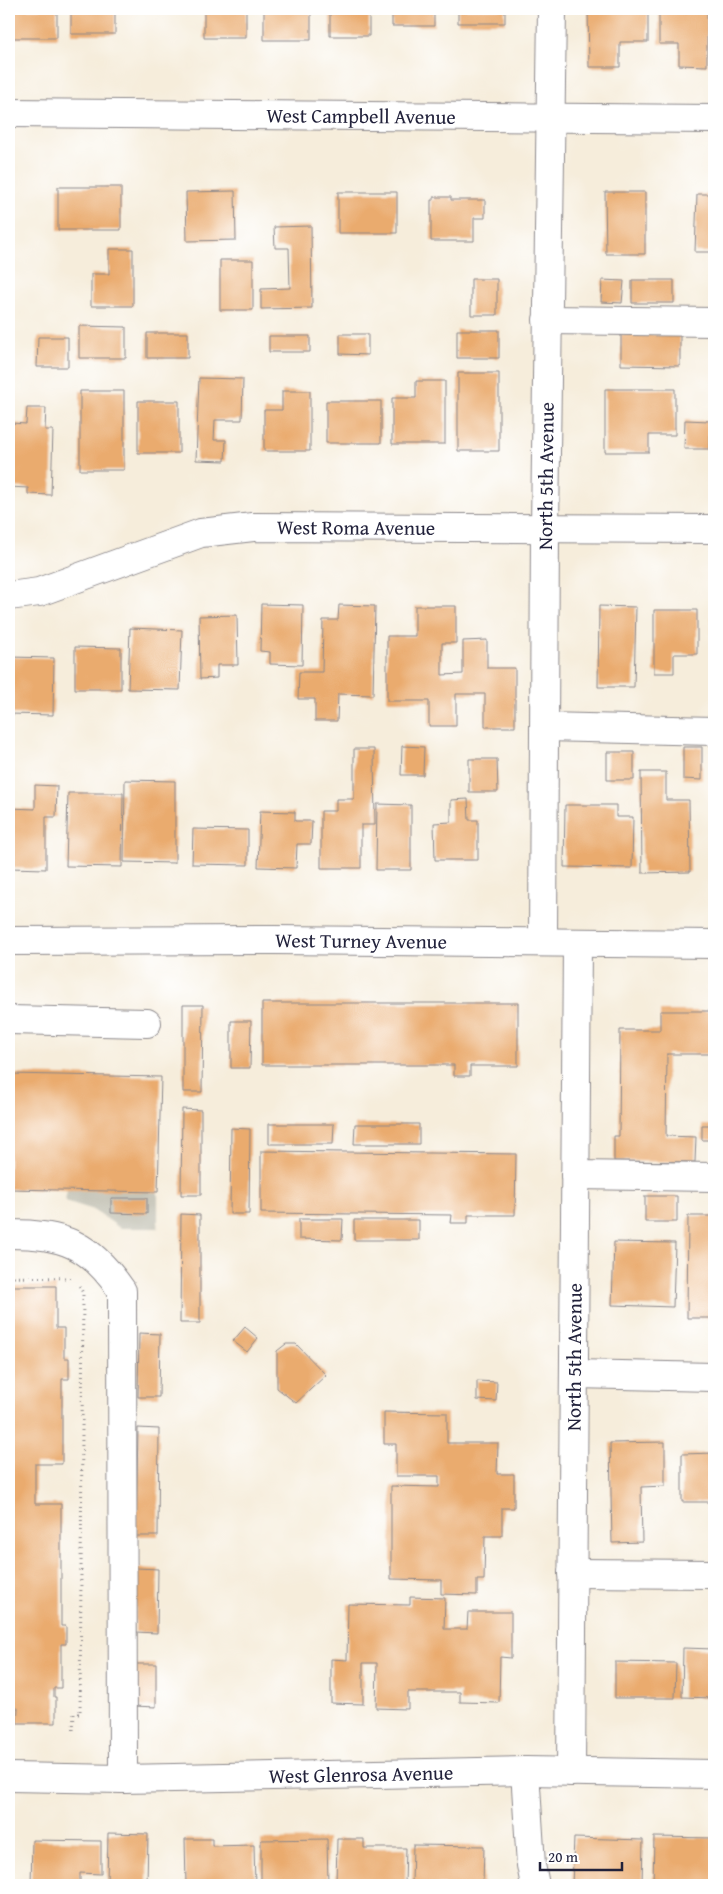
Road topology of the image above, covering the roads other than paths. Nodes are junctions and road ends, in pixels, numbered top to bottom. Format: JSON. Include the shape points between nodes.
{"nodes":[{"id":1,"x":552,"y":9,"type":"edge"},
{"id":2,"x":9,"y":113,"type":"edge"},
{"id":3,"x":551,"y":116,"type":"junction"},
{"id":4,"x":714,"y":119,"type":"edge"},
{"id":5,"x":547,"y":320,"type":"junction"},
{"id":6,"x":714,"y":322,"type":"edge"},
{"id":7,"x":545,"y":527,"type":"junction"},
{"id":8,"x":714,"y":529,"type":"edge"},
{"id":9,"x":9,"y":596,"type":"edge"},
{"id":10,"x":545,"y":727,"type":"junction"},
{"id":11,"x":714,"y":731,"type":"edge"},
{"id":12,"x":9,"y":941,"type":"edge"},
{"id":13,"x":543,"y":942,"type":"junction"},
{"id":14,"x":577,"y":943,"type":"junction"},
{"id":15,"x":714,"y":944,"type":"edge"},
{"id":16,"x":9,"y":1020,"type":"edge"},
{"id":17,"x":147,"y":1023,"type":"dead end"},
{"id":18,"x":575,"y":1175,"type":"junction"},
{"id":19,"x":714,"y":1177,"type":"edge"},
{"id":20,"x":9,"y":1234,"type":"edge"},
{"id":21,"x":574,"y":1374,"type":"junction"},
{"id":22,"x":714,"y":1377,"type":"edge"},
{"id":23,"x":572,"y":1573,"type":"junction"},
{"id":24,"x":714,"y":1574,"type":"edge"},
{"id":25,"x":525,"y":1771,"type":"junction"},
{"id":26,"x":571,"y":1772,"type":"junction"},
{"id":27,"x":714,"y":1774,"type":"edge"},
{"id":28,"x":9,"y":1777,"type":"edge"},
{"id":29,"x":123,"y":1779,"type":"junction"},
{"id":30,"x":535,"y":1885,"type":"edge"}],
"edges":[{"from":1,"to":3,"type":"street","name":"North 5th Avenue"},
{"from":2,"to":3,"type":"street","name":"West Campbell Avenue"},
{"from":3,"to":4,"type":"street","name":"West Campbell Avenue"},
{"from":3,"to":5,"type":"street","name":"North 5th Avenue"},
{"from":5,"to":6,"type":"street"},
{"from":5,"to":7,"type":"street","name":"North 5th Avenue"},
{"from":7,"to":8,"type":"street","name":"West Roma Avenue"},
{"from":7,"to":9,"type":"street","name":"West Roma Avenue","via":[[253,527],[201,533],[39,592]]},
{"from":7,"to":10,"type":"street","name":"North 5th Avenue"},
{"from":10,"to":11,"type":"street"},
{"from":10,"to":13,"type":"street","name":"North 5th Avenue"},
{"from":12,"to":13,"type":"street","name":"West Turney Avenue"},
{"from":13,"to":14,"type":"street","name":"West Turney Avenue"},
{"from":14,"to":15,"type":"street","name":"West Turney Avenue"},
{"from":14,"to":18,"type":"street","name":"North 5th Avenue"},
{"from":16,"to":17,"type":"street"},
{"from":18,"to":19,"type":"street"},
{"from":18,"to":21,"type":"street","name":"North 5th Avenue"},
{"from":20,"to":29,"type":"street","via":[[35,1234],[64,1240],[84,1250],[108,1270],[122,1291]]},
{"from":21,"to":22,"type":"street"},
{"from":21,"to":23,"type":"street","name":"North 5th Avenue"},
{"from":23,"to":24,"type":"street"},
{"from":23,"to":26,"type":"street","name":"North 5th Avenue"},
{"from":25,"to":26,"type":"street","name":"West Glenrosa Avenue"},
{"from":25,"to":29,"type":"street","name":"West Glenrosa Avenue"},
{"from":25,"to":30,"type":"street"},
{"from":26,"to":27,"type":"street","name":"West Glenrosa Avenue"},
{"from":28,"to":29,"type":"street","name":"West Glenrosa Avenue"}]}
